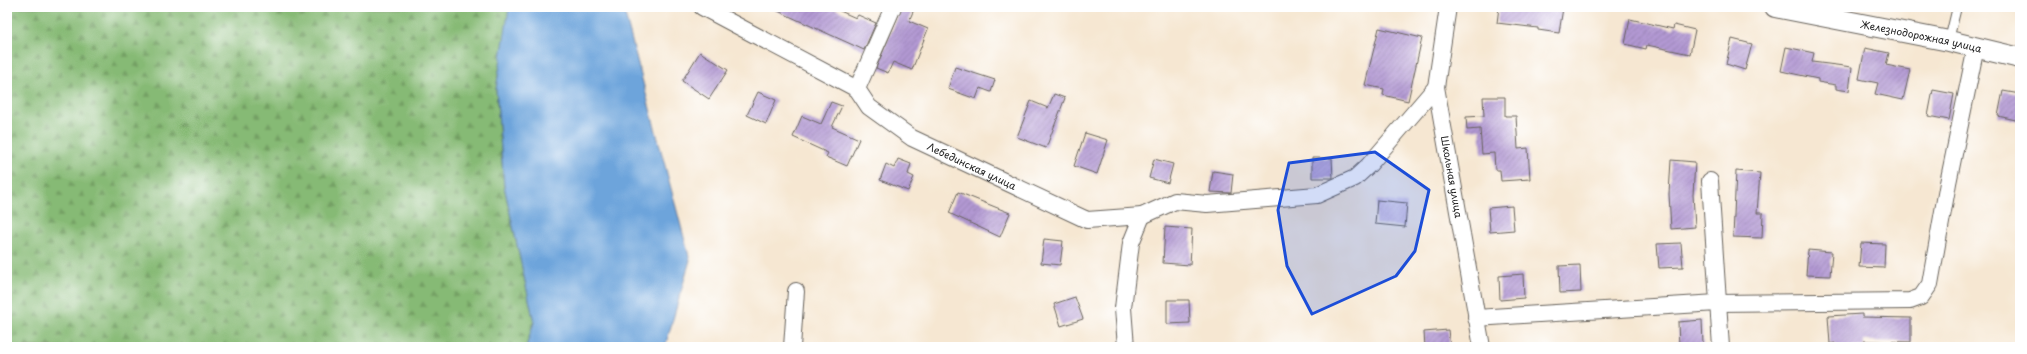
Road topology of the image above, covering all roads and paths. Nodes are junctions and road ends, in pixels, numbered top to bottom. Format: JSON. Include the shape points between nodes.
{"nodes":[{"id":1,"x":702,"y":7,"type":"edge"},
{"id":2,"x":893,"y":7,"type":"edge"},
{"id":3,"x":1448,"y":7,"type":"edge"},
{"id":4,"x":1775,"y":7,"type":"edge"},
{"id":5,"x":1957,"y":7,"type":"edge"},
{"id":6,"x":1949,"y":41,"type":"junction"},
{"id":7,"x":1976,"y":47,"type":"junction"},
{"id":8,"x":2020,"y":58,"type":"edge"},
{"id":9,"x":1436,"y":87,"type":"junction"},
{"id":10,"x":857,"y":89,"type":"junction"},
{"id":11,"x":1710,"y":181,"type":"dead end"},
{"id":12,"x":1142,"y":216,"type":"junction"},
{"id":13,"x":796,"y":291,"type":"dead end"},
{"id":14,"x":1717,"y":303,"type":"junction"},
{"id":15,"x":1476,"y":318,"type":"junction"},
{"id":16,"x":792,"y":347,"type":"edge"},
{"id":17,"x":1126,"y":347,"type":"edge"},
{"id":18,"x":1482,"y":347,"type":"edge"},
{"id":19,"x":1721,"y":347,"type":"edge"}],
"edges":[{"from":1,"to":10,"type":"street"},
{"from":2,"to":10,"type":"street"},
{"from":3,"to":9,"type":"street","name":"Школьная улица"},
{"from":4,"to":6,"type":"street","name":"Железнодорожная улица"},
{"from":5,"to":6,"type":"lane"},
{"from":6,"to":7,"type":"street","name":"Железнодорожная улица"},
{"from":7,"to":8,"type":"street","name":"Железнодорожная улица"},
{"from":7,"to":14,"type":"street","via":[[1930,284],[1921,297],[1910,301]]},
{"from":9,"to":12,"type":"street","via":[[1355,178],[1317,195],[1208,204],[1175,201]]},
{"from":9,"to":15,"type":"street","name":"Школьная улица"},
{"from":10,"to":12,"type":"street","name":"Лебединская улица","via":[[868,107],[912,138],[1087,220]]},
{"from":11,"to":14,"type":"street"},
{"from":12,"to":17,"type":"street","via":[[1131,243],[1129,258],[1123,308]]},
{"from":13,"to":16,"type":"street"},
{"from":14,"to":15,"type":"street"},
{"from":14,"to":19,"type":"street"},
{"from":15,"to":18,"type":"street","name":"Школьная улица"}]}
